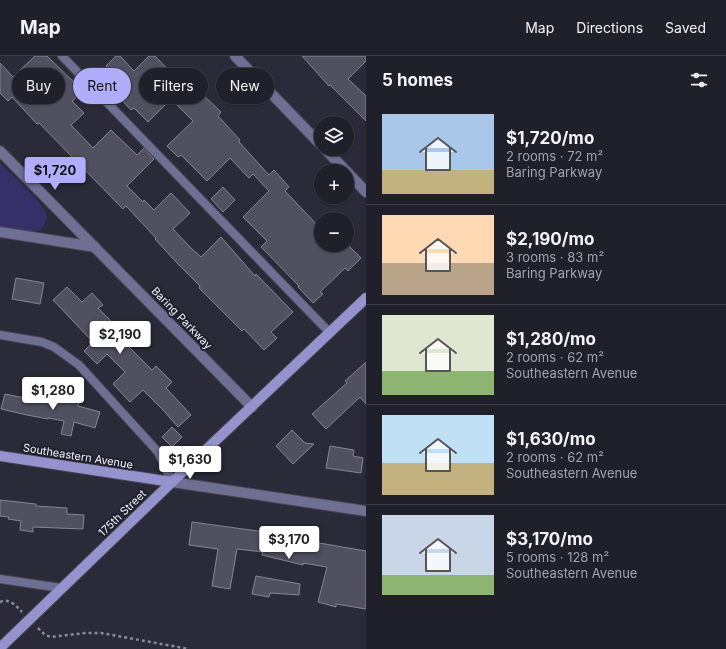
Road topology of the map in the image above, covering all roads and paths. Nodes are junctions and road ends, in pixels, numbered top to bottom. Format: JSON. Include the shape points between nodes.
{"nodes":[{"id":1,"x":62,"y":56,"type":"edge"},
{"id":2,"x":235,"y":56,"type":"edge"},
{"id":3,"x":314,"y":138,"type":"edge"},
{"id":4,"x":0,"y":151,"type":"edge"},
{"id":5,"x":332,"y":156,"type":"edge"},
{"id":6,"x":340,"y":164,"type":"edge"},
{"id":7,"x":354,"y":179,"type":"edge"},
{"id":8,"x":366,"y":192,"type":"edge"},
{"id":9,"x":0,"y":232,"type":"edge"},
{"id":10,"x":95,"y":247,"type":"junction"},
{"id":11,"x":366,"y":298,"type":"edge"},
{"id":12,"x":330,"y":333,"type":"junction"},
{"id":13,"x":0,"y":336,"type":"edge"},
{"id":14,"x":252,"y":407,"type":"junction"},
{"id":15,"x":0,"y":456,"type":"edge"},
{"id":16,"x":172,"y":482,"type":"junction"},
{"id":17,"x":366,"y":511,"type":"edge"},
{"id":18,"x":0,"y":579,"type":"edge"},
{"id":19,"x":61,"y":588,"type":"junction"},
{"id":20,"x":0,"y":602,"type":"edge"},
{"id":21,"x":19,"y":609,"type":"dead end"},
{"id":22,"x":41,"y":631,"type":"dead end"},
{"id":23,"x":0,"y":648,"type":"edge"},
{"id":24,"x":189,"y":649,"type":"edge"}],
"edges":[{"from":1,"to":12,"type":"lane"},
{"from":2,"to":3,"type":"street"},
{"from":4,"to":10,"type":"street","name":"Baring Parkway"},
{"from":5,"to":6,"type":"street"},
{"from":7,"to":8,"type":"street"},
{"from":9,"to":10,"type":"street"},
{"from":10,"to":14,"type":"street","name":"Baring Parkway"},
{"from":11,"to":12,"type":"street","name":"175th Street"},
{"from":12,"to":14,"type":"street","name":"175th Street"},
{"from":13,"to":16,"type":"lane","via":[[42,342],[54,347],[79,365],[158,452]]},
{"from":14,"to":16,"type":"street","name":"175th Street"},
{"from":15,"to":16,"type":"street","name":"Southeastern Avenue"},
{"from":16,"to":17,"type":"street","name":"Southeastern Avenue"},
{"from":16,"to":19,"type":"street","name":"175th Street"},
{"from":18,"to":19,"type":"lane"},
{"from":19,"to":23,"type":"street","name":"175th Street"},
{"from":20,"to":21,"type":"path","via":[[8,600]]},
{"from":22,"to":24,"type":"path","via":[[51,637],[101,633]]}]}
